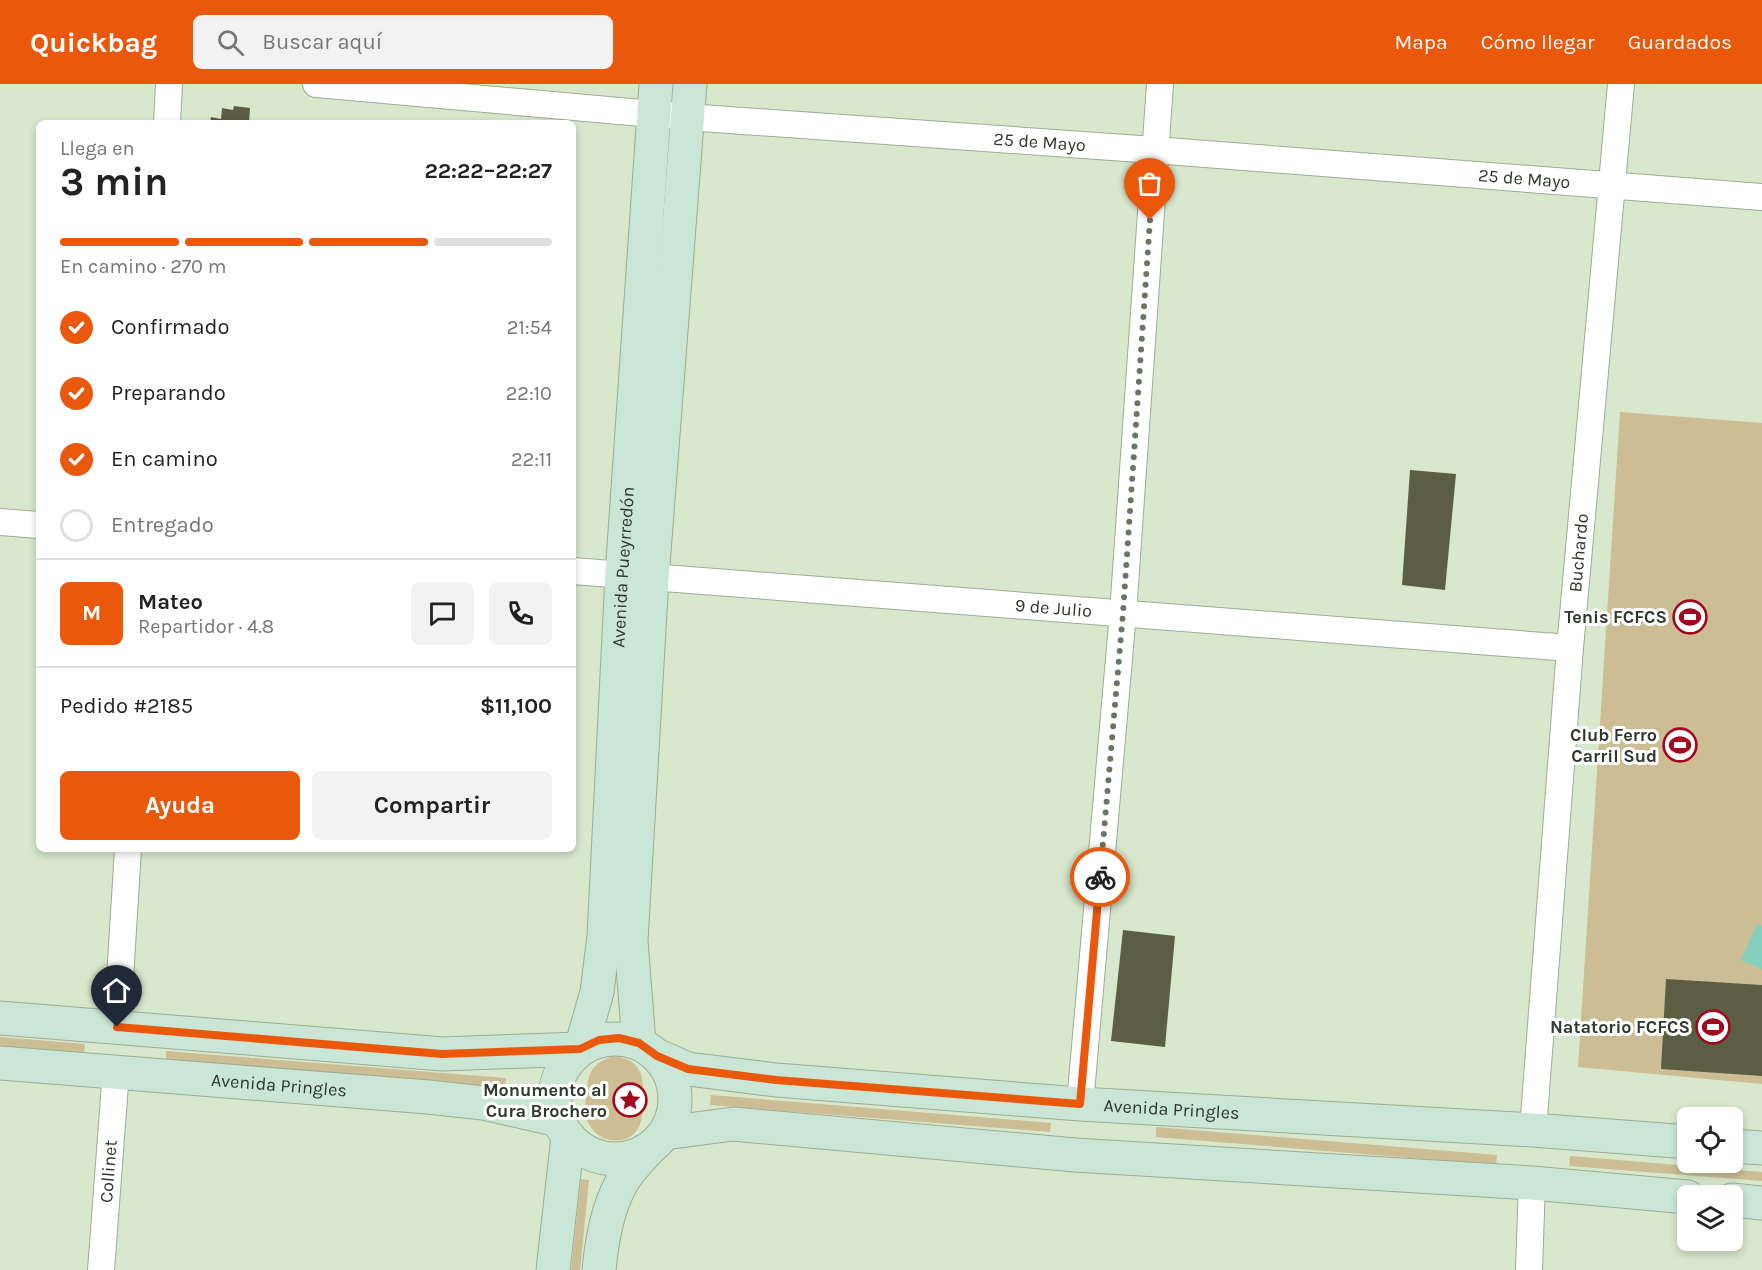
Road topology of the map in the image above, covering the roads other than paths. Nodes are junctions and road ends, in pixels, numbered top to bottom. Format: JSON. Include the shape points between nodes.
{"nodes":[{"id":1,"x":169,"y":84,"type":"edge"},
{"id":2,"x":316,"y":84,"type":"edge"},
{"id":3,"x":690,"y":84,"type":"edge"},
{"id":4,"x":1160,"y":84,"type":"edge"},
{"id":5,"x":1621,"y":84,"type":"edge"},
{"id":6,"x":655,"y":99,"type":"edge"},
{"id":7,"x":687,"y":117,"type":"junction"},
{"id":8,"x":167,"y":120,"type":"edge"},
{"id":9,"x":1154,"y":150,"type":"junction"},
{"id":10,"x":1612,"y":185,"type":"junction"},
{"id":11,"x":1762,"y":197,"type":"edge"},
{"id":12,"x":0,"y":522,"type":"edge"},
{"id":13,"x":36,"y":525,"type":"edge"},
{"id":14,"x":576,"y":571,"type":"edge"},
{"id":15,"x":637,"y":576,"type":"junction"},
{"id":16,"x":1123,"y":613,"type":"junction"},
{"id":17,"x":1570,"y":648,"type":"junction"},
{"id":18,"x":128,"y":852,"type":"edge"},
{"id":19,"x":0,"y":1018,"type":"edge"},
{"id":20,"x":117,"y":1027,"type":"junction"},
{"id":21,"x":580,"y":1048,"type":"junction"},
{"id":22,"x":648,"y":1049,"type":"junction"},
{"id":23,"x":0,"y":1063,"type":"edge"},
{"id":24,"x":116,"y":1071,"type":"junction"},
{"id":25,"x":1080,"y":1104,"type":"junction"},
{"id":26,"x":563,"y":1129,"type":"junction"},
{"id":27,"x":1533,"y":1130,"type":"junction"},
{"id":28,"x":657,"y":1141,"type":"junction"},
{"id":29,"x":1677,"y":1141,"type":"edge"},
{"id":30,"x":1743,"y":1147,"type":"edge"},
{"id":31,"x":1762,"y":1149,"type":"edge"},
{"id":32,"x":1532,"y":1183,"type":"junction"},
{"id":33,"x":1677,"y":1196,"type":"edge"},
{"id":34,"x":1743,"y":1201,"type":"edge"},
{"id":35,"x":1762,"y":1203,"type":"edge"},
{"id":36,"x":101,"y":1270,"type":"edge"},
{"id":37,"x":553,"y":1270,"type":"edge"},
{"id":38,"x":599,"y":1270,"type":"edge"},
{"id":39,"x":1529,"y":1270,"type":"edge"}],
"edges":[{"from":1,"to":8,"type":"street"},
{"from":2,"to":6,"type":"street","name":"25 de Mayo"},
{"from":3,"to":7,"type":"main road","name":"Avenida Pueyrredón"},
{"from":4,"to":9,"type":"street"},
{"from":5,"to":10,"type":"street","name":"Buchardo"},
{"from":6,"to":7,"type":"street","name":"25 de Mayo"},
{"from":6,"to":15,"type":"main road","name":"Avenida Pueyrredón"},
{"from":7,"to":9,"type":"street","name":"25 de Mayo"},
{"from":7,"to":15,"type":"main road","name":"Avenida Pueyrredón"},
{"from":9,"to":10,"type":"street","name":"25 de Mayo"},
{"from":9,"to":16,"type":"street"},
{"from":10,"to":11,"type":"street","name":"25 de Mayo"},
{"from":10,"to":17,"type":"street","name":"Buchardo"},
{"from":12,"to":13,"type":"street"},
{"from":14,"to":15,"type":"street","name":"9 de Julio"},
{"from":15,"to":16,"type":"street","name":"9 de Julio"},
{"from":15,"to":21,"type":"main road","name":"Avenida Pueyrredón","via":[[604,936],[597,992]]},
{"from":15,"to":22,"type":"main road","name":"Avenida Pueyrredón","via":[[631,941]]},
{"from":16,"to":17,"type":"street","name":"9 de Julio"},
{"from":16,"to":25,"type":"street"},
{"from":17,"to":27,"type":"street","name":"Buchardo"},
{"from":18,"to":20,"type":"street"},
{"from":19,"to":20,"type":"main road"},
{"from":20,"to":21,"type":"main road","via":[[442,1054]]},
{"from":21,"to":22,"type":"main road","via":[[599,1040],[619,1038]]},
{"from":21,"to":26,"type":"main road","via":[[556,1081],[554,1100]]},
{"from":22,"to":25,"type":"main road","name":"Avenida Pringles","via":[[688,1069],[776,1080]]},
{"from":22,"to":28,"type":"main road","via":[[670,1073],[675,1093],[674,1114]]},
{"from":23,"to":24,"type":"main road","name":"Avenida Pringles"},
{"from":24,"to":26,"type":"main road","name":"Avenida Pringles","via":[[483,1103]]},
{"from":24,"to":36,"type":"street","name":"Collinet"},
{"from":25,"to":27,"type":"main road","name":"Avenida Pringles"},
{"from":26,"to":28,"type":"main road","via":[[581,1149],[598,1157],[633,1157]]},
{"from":26,"to":37,"type":"main road"},
{"from":27,"to":29,"type":"main road","name":"Avenida Pringles"},
{"from":28,"to":32,"type":"main road","via":[[733,1124],[1075,1155]]},
{"from":28,"to":38,"type":"main road","via":[[623,1181],[611,1205]]},
{"from":30,"to":31,"type":"main road"},
{"from":32,"to":33,"type":"main road"},
{"from":32,"to":39,"type":"street"},
{"from":34,"to":35,"type":"main road"}]}
